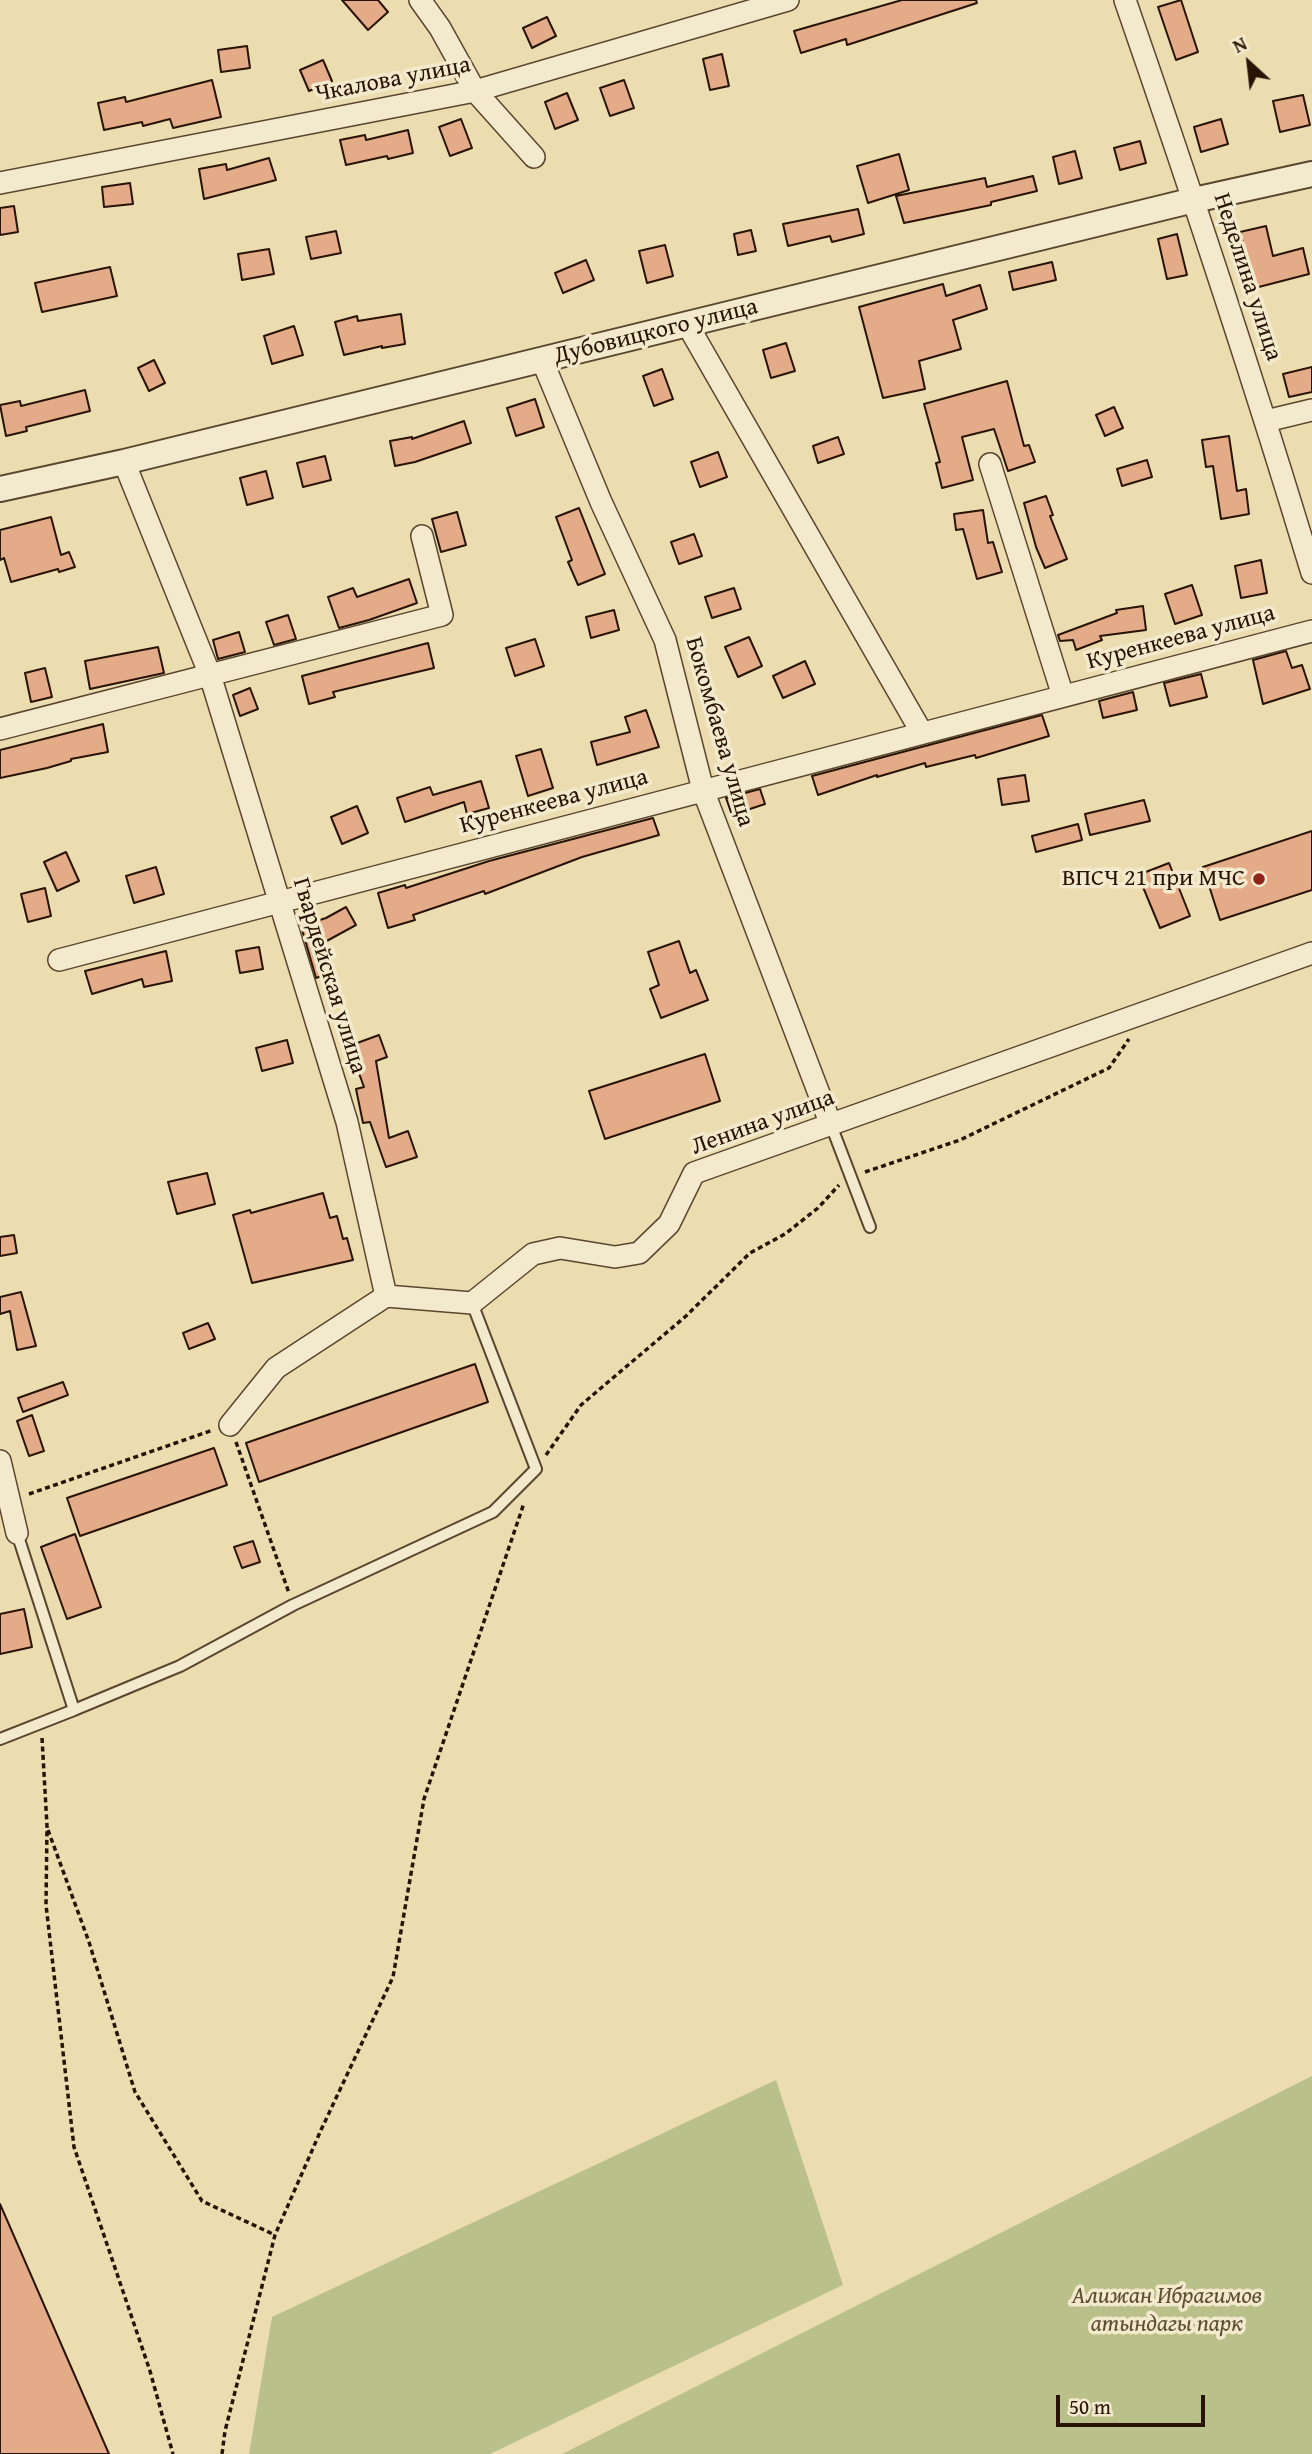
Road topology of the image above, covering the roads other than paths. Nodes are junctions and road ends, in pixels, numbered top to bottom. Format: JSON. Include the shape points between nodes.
{"nodes":[{"id":1,"x":420,"y":0,"type":"edge"},
{"id":2,"x":789,"y":0,"type":"edge"},
{"id":3,"x":1125,"y":0,"type":"edge"},
{"id":4,"x":475,"y":91,"type":"junction"},
{"id":5,"x":534,"y":157,"type":"dead end"},
{"id":6,"x":1312,"y":174,"type":"edge"},
{"id":7,"x":0,"y":183,"type":"edge"},
{"id":8,"x":1195,"y":200,"type":"junction"},
{"id":9,"x":687,"y":324,"type":"junction"},
{"id":10,"x":542,"y":360,"type":"junction"},
{"id":11,"x":1312,"y":410,"type":"edge"},
{"id":12,"x":1266,"y":421,"type":"junction"},
{"id":13,"x":124,"y":462,"type":"junction"},
{"id":14,"x":990,"y":464,"type":"dead end"},
{"id":15,"x":0,"y":489,"type":"edge"},
{"id":16,"x":422,"y":536,"type":"dead end"},
{"id":17,"x":1312,"y":573,"type":"edge"},
{"id":18,"x":1312,"y":631,"type":"edge"},
{"id":19,"x":209,"y":675,"type":"junction"},
{"id":20,"x":1063,"y":696,"type":"junction"},
{"id":21,"x":0,"y":729,"type":"edge"},
{"id":22,"x":922,"y":733,"type":"junction"},
{"id":23,"x":703,"y":790,"type":"junction"},
{"id":24,"x":279,"y":902,"type":"junction"},
{"id":25,"x":1312,"y":953,"type":"edge"},
{"id":26,"x":59,"y":960,"type":"dead end"},
{"id":27,"x":831,"y":1125,"type":"junction"},
{"id":28,"x":870,"y":1227,"type":"dead end"},
{"id":29,"x":386,"y":1296,"type":"junction"},
{"id":30,"x":472,"y":1303,"type":"junction"},
{"id":31,"x":230,"y":1425,"type":"road end"},
{"id":32,"x":0,"y":1461,"type":"edge"},
{"id":33,"x":17,"y":1533,"type":"joint"},
{"id":34,"x":74,"y":1710,"type":"junction"},
{"id":35,"x":0,"y":1739,"type":"edge"}],
"edges":[{"from":1,"to":4,"type":"street"},
{"from":2,"to":4,"type":"street","name":"Чкалова улица"},
{"from":3,"to":8,"type":"street","name":"Неделина улица"},
{"from":4,"to":5,"type":"street"},
{"from":4,"to":7,"type":"street","name":"Чкалова улица"},
{"from":6,"to":8,"type":"street","name":"Дубовицкого улица"},
{"from":8,"to":9,"type":"street","name":"Дубовицкого улица"},
{"from":8,"to":12,"type":"street","name":"Неделина улица"},
{"from":9,"to":10,"type":"street","name":"Дубовицкого улица"},
{"from":9,"to":22,"type":"street"},
{"from":10,"to":13,"type":"street","name":"Дубовицкого улица"},
{"from":10,"to":23,"type":"street","name":"Бокомбаева улица","via":[[665,640]]},
{"from":11,"to":12,"type":"street"},
{"from":12,"to":17,"type":"street","name":"Неделина улица"},
{"from":13,"to":15,"type":"street","name":"Дубовицкого улица"},
{"from":13,"to":19,"type":"street","name":"Гвардейская улица"},
{"from":14,"to":20,"type":"street","name":"Куренкеева улица"},
{"from":16,"to":19,"type":"street","via":[[442,615]]},
{"from":18,"to":20,"type":"street","name":"Куренкеева улица"},
{"from":19,"to":21,"type":"street"},
{"from":19,"to":24,"type":"street","name":"Гвардейская улица"},
{"from":20,"to":22,"type":"street","name":"Куренкеева улица"},
{"from":22,"to":23,"type":"street","name":"Куренкеева улица"},
{"from":23,"to":24,"type":"street","name":"Куренкеева улица"},
{"from":23,"to":27,"type":"street","name":"Бокомбаева улица"},
{"from":24,"to":26,"type":"street","name":"Куренкеева улица"},
{"from":24,"to":29,"type":"street","name":"Гвардейская улица","via":[[347,1122]]},
{"from":25,"to":27,"type":"street","name":"Ленина улица"},
{"from":27,"to":28,"type":"lane"},
{"from":27,"to":30,"type":"street","name":"Ленина улица","via":[[694,1173],[670,1224],[639,1253],[615,1257],[560,1248],[533,1254]]},
{"from":29,"to":30,"type":"street"},
{"from":29,"to":31,"type":"street","via":[[276,1368]]},
{"from":30,"to":34,"type":"lane","via":[[536,1469],[493,1512],[293,1605],[180,1665]]},
{"from":32,"to":33,"type":"street"},
{"from":33,"to":34,"type":"lane"},
{"from":34,"to":35,"type":"lane"}]}
